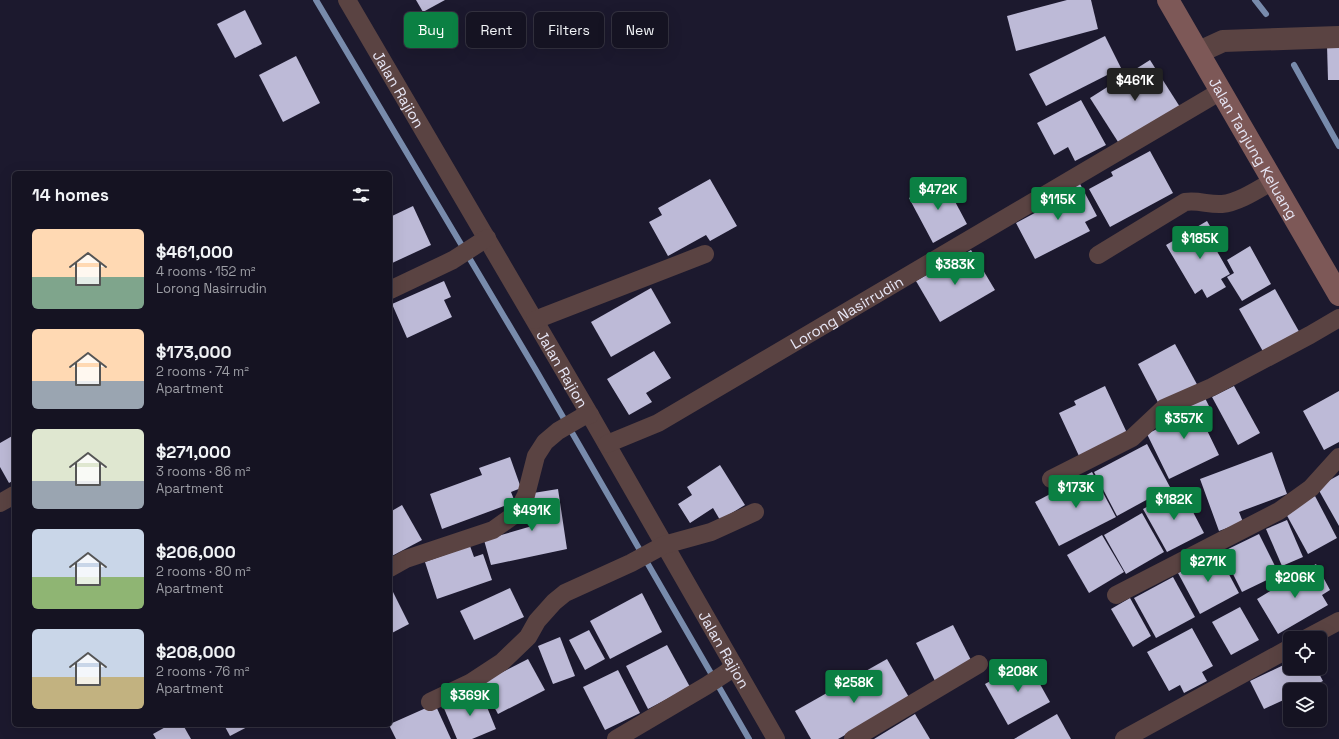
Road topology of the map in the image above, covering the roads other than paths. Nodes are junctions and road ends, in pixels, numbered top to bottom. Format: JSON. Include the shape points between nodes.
{"nodes":[{"id":1,"x":1168,"y":0,"type":"edge"},
{"id":2,"x":353,"y":2,"type":"edge"},
{"id":3,"x":1339,"y":37,"type":"edge"},
{"id":4,"x":1199,"y":52,"type":"junction"},
{"id":5,"x":1222,"y":91,"type":"junction"},
{"id":6,"x":1273,"y":181,"type":"junction"},
{"id":7,"x":482,"y":241,"type":"junction"},
{"id":8,"x":705,"y":254,"type":"dead end"},
{"id":9,"x":1098,"y":255,"type":"dead end"},
{"id":10,"x":392,"y":289,"type":"edge"},
{"id":11,"x":1339,"y":295,"type":"edge"},
{"id":12,"x":1339,"y":318,"type":"edge"},
{"id":13,"x":535,"y":320,"type":"junction"},
{"id":14,"x":586,"y":416,"type":"junction"},
{"id":15,"x":607,"y":444,"type":"junction"},
{"id":16,"x":1339,"y":457,"type":"edge"},
{"id":17,"x":1051,"y":479,"type":"dead end"},
{"id":18,"x":12,"y":496,"type":"edge"},
{"id":19,"x":0,"y":503,"type":"edge"},
{"id":20,"x":755,"y":512,"type":"dead end"},
{"id":21,"x":660,"y":548,"type":"junction"},
{"id":22,"x":392,"y":567,"type":"edge"},
{"id":23,"x":1116,"y":596,"type":"dead end"},
{"id":24,"x":1339,"y":621,"type":"edge"},
{"id":25,"x":1320,"y":631,"type":"edge"},
{"id":26,"x":1283,"y":652,"type":"edge"},
{"id":27,"x":978,"y":664,"type":"dead end"},
{"id":28,"x":730,"y":669,"type":"junction"},
{"id":29,"x":430,"y":702,"type":"dead end"},
{"id":30,"x":616,"y":739,"type":"edge"},
{"id":31,"x":776,"y":739,"type":"edge"},
{"id":32,"x":853,"y":739,"type":"edge"},
{"id":33,"x":1124,"y":739,"type":"edge"}],
"edges":[{"from":1,"to":4,"type":"main road","name":"Jalan Tanjung Keluang"},
{"from":2,"to":7,"type":"street","name":"Jalan Rajion"},
{"from":3,"to":4,"type":"street","via":[[1223,41]]},
{"from":4,"to":5,"type":"main road","name":"Jalan Tanjung Keluang"},
{"from":5,"to":6,"type":"main road","name":"Jalan Tanjung Keluang"},
{"from":5,"to":15,"type":"street","name":"Lorong Nasirrudin","via":[[658,423]]},
{"from":6,"to":9,"type":"street","via":[[1233,202],[1185,202]]},
{"from":6,"to":11,"type":"main road","name":"Jalan Tanjung Keluang"},
{"from":7,"to":10,"type":"street","via":[[453,260]]},
{"from":7,"to":13,"type":"street","name":"Jalan Rajion"},
{"from":8,"to":13,"type":"street"},
{"from":12,"to":17,"type":"street","via":[[1212,387],[1164,408],[1132,438]]},
{"from":13,"to":14,"type":"street","name":"Jalan Rajion"},
{"from":14,"to":15,"type":"street","name":"Jalan Rajion"},
{"from":14,"to":22,"type":"street","via":[[558,431],[545,442],[536,456],[526,495],[517,513],[493,530],[406,559]]},
{"from":15,"to":21,"type":"street","name":"Jalan Rajion"},
{"from":16,"to":23,"type":"street","via":[[1311,488],[1279,511]]},
{"from":18,"to":19,"type":"street"},
{"from":20,"to":21,"type":"street","via":[[711,532]]},
{"from":21,"to":28,"type":"street","name":"Jalan Rajion"},
{"from":21,"to":29,"type":"street","via":[[565,593],[537,621],[528,637],[502,662],[470,683]]},
{"from":24,"to":25,"type":"street"},
{"from":26,"to":33,"type":"street"},
{"from":27,"to":32,"type":"street"},
{"from":28,"to":30,"type":"street"},
{"from":28,"to":31,"type":"street","name":"Jalan Rajion"}]}
